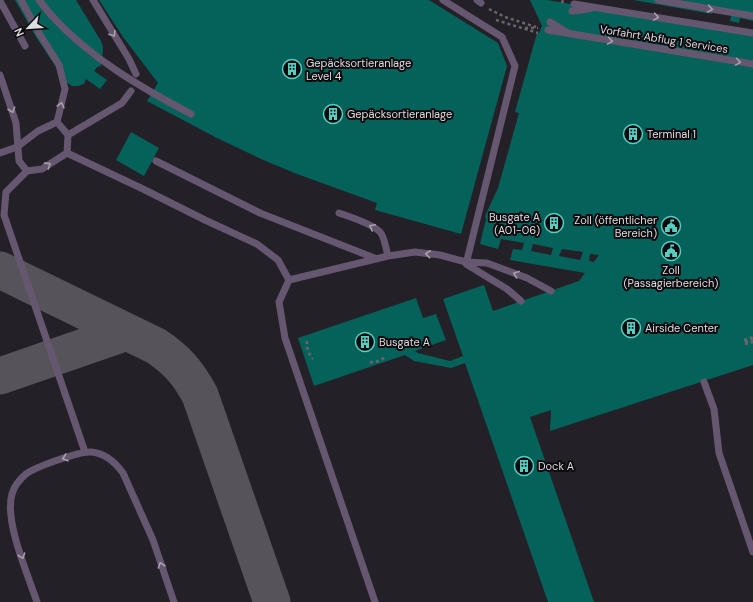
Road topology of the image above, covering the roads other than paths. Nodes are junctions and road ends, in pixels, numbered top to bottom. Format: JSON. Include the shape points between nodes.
{"nodes":[{"id":1,"x":21,"y":0,"type":"edge"},
{"id":2,"x":39,"y":0,"type":"edge"},
{"id":3,"x":94,"y":0,"type":"edge"},
{"id":4,"x":443,"y":0,"type":"edge"},
{"id":5,"x":586,"y":0,"type":"edge"},
{"id":6,"x":658,"y":0,"type":"edge"},
{"id":7,"x":0,"y":1,"type":"edge"},
{"id":8,"x":573,"y":7,"type":"dead end"},
{"id":9,"x":600,"y":8,"type":"junction"},
{"id":10,"x":753,"y":16,"type":"edge"},
{"id":11,"x":550,"y":22,"type":"dead end"},
{"id":12,"x":545,"y":32,"type":"road end"},
{"id":13,"x":753,"y":33,"type":"edge"},
{"id":14,"x":571,"y":35,"type":"junction"},
{"id":15,"x":24,"y":46,"type":"dead end"},
{"id":16,"x":753,"y":64,"type":"edge"},
{"id":17,"x":136,"y":74,"type":"dead end"},
{"id":18,"x":1,"y":79,"type":"edge"},
{"id":19,"x":131,"y":91,"type":"dead end"},
{"id":20,"x":191,"y":114,"type":"dead end"},
{"id":21,"x":57,"y":122,"type":"junction"},
{"id":22,"x":68,"y":135,"type":"junction"},
{"id":23,"x":17,"y":147,"type":"junction"},
{"id":24,"x":0,"y":153,"type":"edge"},
{"id":25,"x":67,"y":153,"type":"junction"},
{"id":26,"x":156,"y":161,"type":"dead end"},
{"id":27,"x":27,"y":171,"type":"junction"},
{"id":28,"x":339,"y":213,"type":"dead end"},
{"id":29,"x":388,"y":256,"type":"junction"},
{"id":30,"x":377,"y":259,"type":"junction"},
{"id":31,"x":466,"y":263,"type":"junction"},
{"id":32,"x":289,"y":280,"type":"junction"},
{"id":33,"x":551,"y":291,"type":"dead end"},
{"id":34,"x":521,"y":301,"type":"dead end"},
{"id":35,"x":704,"y":382,"type":"dead end"},
{"id":36,"x":85,"y":452,"type":"junction"},
{"id":37,"x":753,"y":552,"type":"edge"},
{"id":38,"x":37,"y":602,"type":"edge"},
{"id":39,"x":174,"y":602,"type":"edge"},
{"id":40,"x":375,"y":602,"type":"edge"}],
"edges":[{"from":21,"to":1,"type":"lane","one_way":true,"via":[[65,89],[59,65]]},
{"from":2,"to":20,"type":"lane","bridge":true,"via":[[61,26],[84,47],[135,83]]},
{"from":3,"to":17,"type":"lane","one_way":true},
{"from":4,"to":31,"type":"lane","via":[[502,37],[515,66]]},
{"from":5,"to":9,"type":"lane"},
{"from":6,"to":10,"type":"lane","one_way":true},
{"from":7,"to":15,"type":"lane"},
{"from":8,"to":9,"type":"lane"},
{"from":9,"to":13,"type":"lane","one_way":true},
{"from":11,"to":14,"type":"lane"},
{"from":12,"to":14,"type":"lane","name":"Vorfahrt Abflug 1 Services"},
{"from":14,"to":16,"type":"lane","name":"Vorfahrt Abflug 1 Services","one_way":true},
{"from":18,"to":23,"type":"lane","one_way":true,"via":[[16,123]]},
{"from":19,"to":22,"type":"lane","via":[[122,103]]},
{"from":21,"to":22,"type":"lane"},
{"from":21,"to":23,"type":"lane","via":[[38,131]]},
{"from":22,"to":25,"type":"lane"},
{"from":23,"to":24,"type":"lane"},
{"from":23,"to":27,"type":"lane","via":[[19,161]]},
{"from":27,"to":25,"type":"lane","one_way":true,"via":[[42,169]]},
{"from":25,"to":32,"type":"lane","via":[[257,244],[278,260]]},
{"from":26,"to":30,"type":"lane","via":[[260,212]]},
{"from":27,"to":36,"type":"lane","via":[[6,192],[4,215]]},
{"from":29,"to":28,"type":"lane","one_way":true,"via":[[383,237],[376,228]]},
{"from":29,"to":30,"type":"lane"},
{"from":31,"to":29,"type":"lane","one_way":true,"via":[[429,253]]},
{"from":30,"to":32,"type":"lane"},
{"from":33,"to":31,"type":"lane","one_way":true,"via":[[528,278],[487,263]]},
{"from":31,"to":34,"type":"lane"},
{"from":32,"to":40,"type":"lane","via":[[279,302],[285,338]]},
{"from":35,"to":37,"type":"lane","via":[[714,408],[719,452]]},
{"from":36,"to":38,"type":"lane","one_way":true,"via":[[36,468],[26,474],[12,493],[11,522]]},
{"from":39,"to":36,"type":"lane","one_way":true,"via":[[153,540],[123,473],[110,458],[100,453]]}]}
